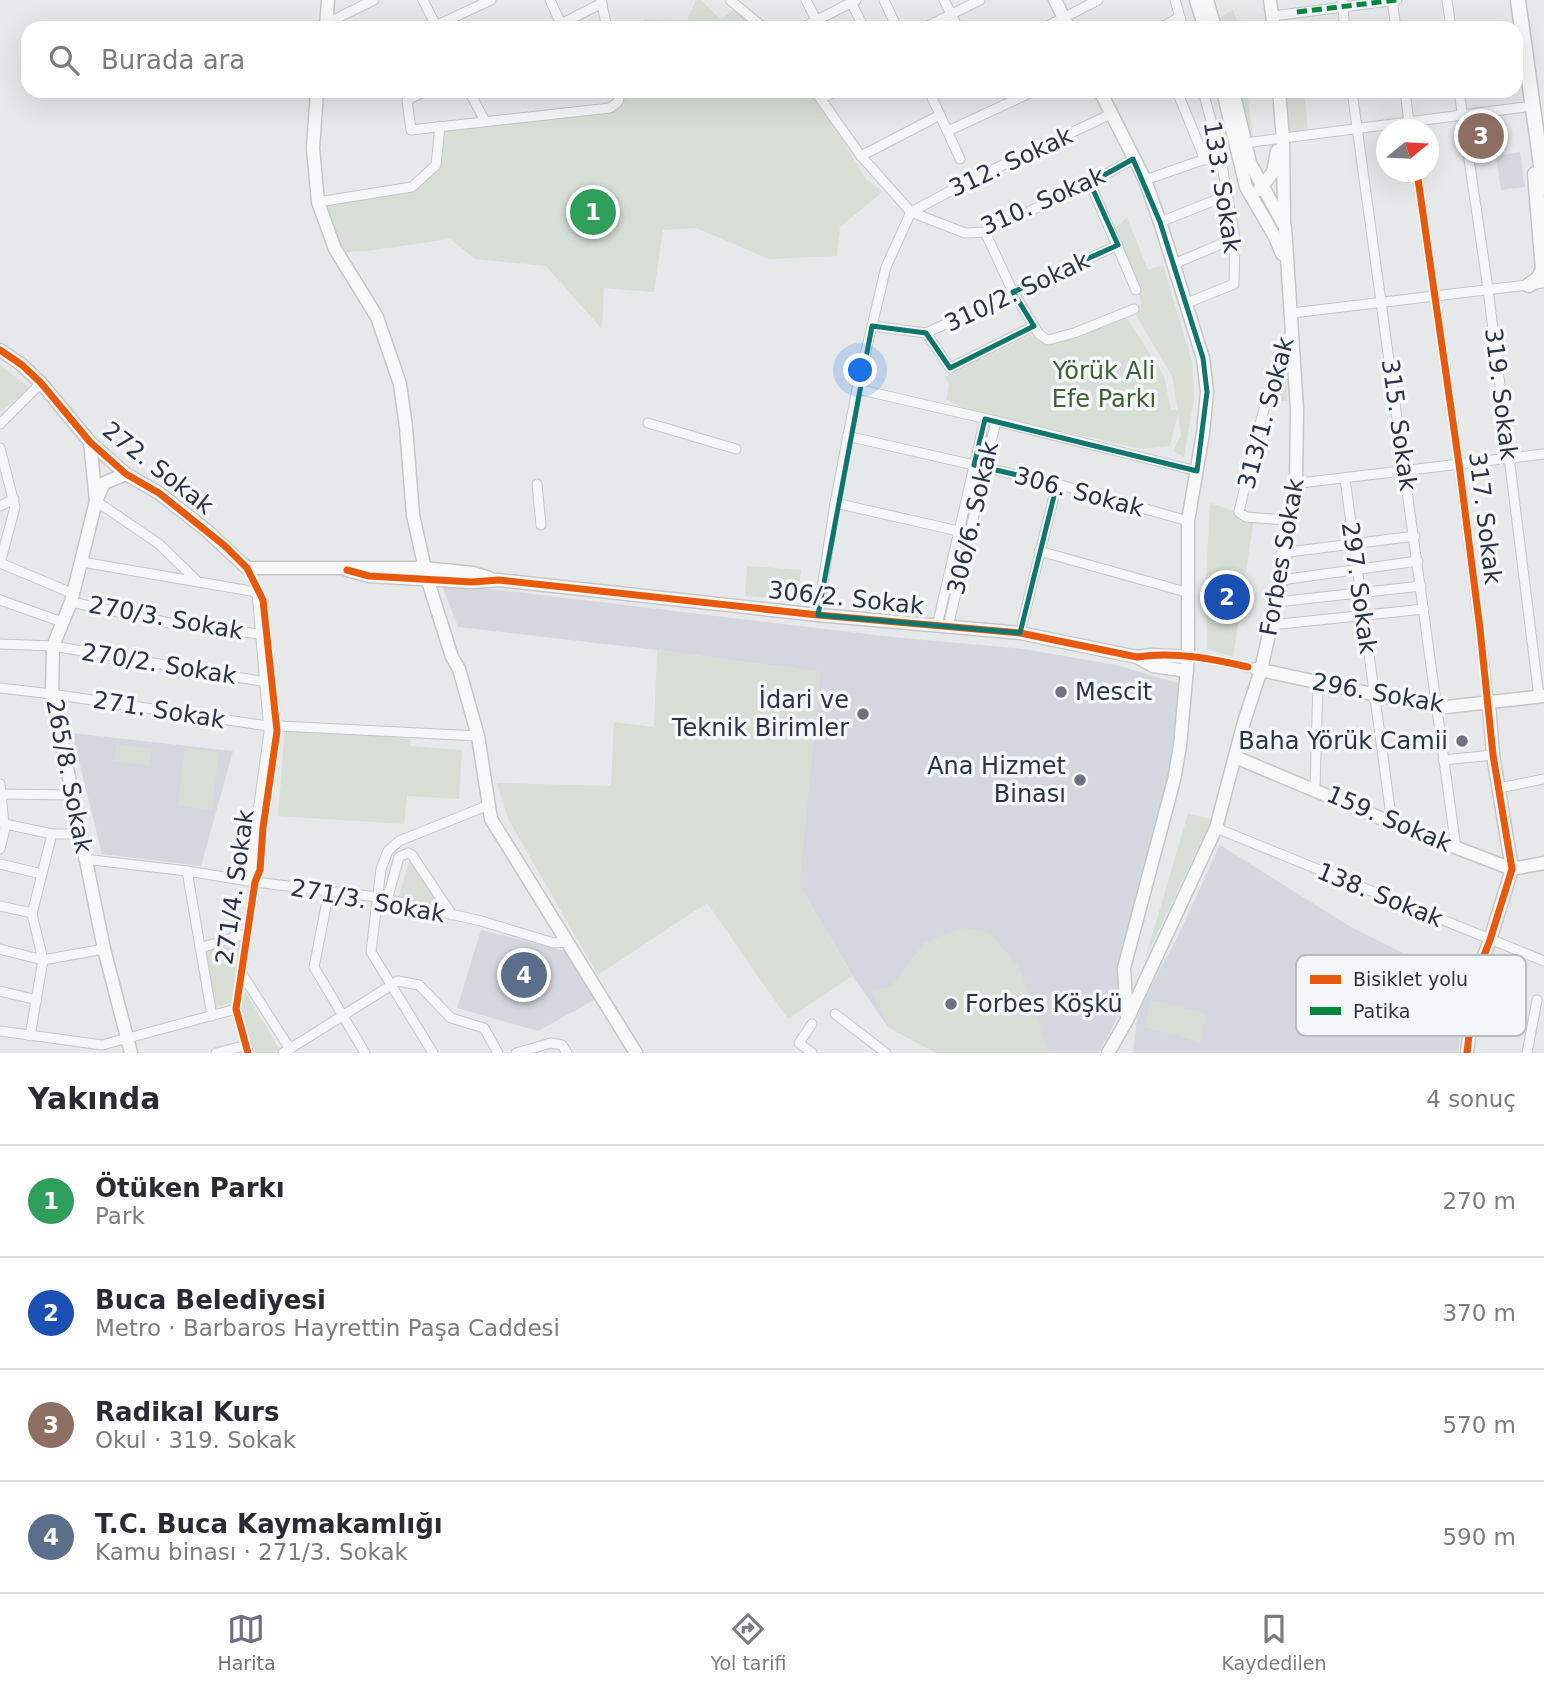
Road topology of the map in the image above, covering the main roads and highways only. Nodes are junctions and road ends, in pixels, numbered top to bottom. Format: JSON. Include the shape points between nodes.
{"nodes":[{"id":1,"x":328,"y":0,"type":"edge"},
{"id":2,"x":1055,"y":0,"type":"edge"},
{"id":3,"x":1270,"y":0,"type":"edge"},
{"id":4,"x":1518,"y":0,"type":"edge"},
{"id":5,"x":1204,"y":1,"type":"edge"},
{"id":6,"x":326,"y":21,"type":"edge"},
{"id":7,"x":1065,"y":21,"type":"edge"},
{"id":8,"x":1205,"y":21,"type":"edge"},
{"id":9,"x":1212,"y":21,"type":"edge"},
{"id":10,"x":1274,"y":21,"type":"edge"},
{"id":11,"x":1521,"y":21,"type":"edge"},
{"id":12,"x":1523,"y":35,"type":"edge"},
{"id":13,"x":317,"y":98,"type":"edge"},
{"id":14,"x":1103,"y":98,"type":"edge"},
{"id":15,"x":1225,"y":98,"type":"edge"},
{"id":16,"x":1235,"y":98,"type":"edge"},
{"id":17,"x":1280,"y":98,"type":"edge"},
{"id":18,"x":1540,"y":128,"type":"edge"},
{"id":19,"x":1283,"y":139,"type":"junction"},
{"id":20,"x":1540,"y":154,"type":"junction"},
{"id":21,"x":1284,"y":182,"type":"junction"},
{"id":22,"x":1544,"y":187,"type":"edge"},
{"id":23,"x":1264,"y":191,"type":"junction"},
{"id":24,"x":1253,"y":201,"type":"junction"},
{"id":25,"x":1284,"y":227,"type":"junction"},
{"id":26,"x":1287,"y":265,"type":"junction"},
{"id":27,"x":1544,"y":275,"type":"edge"},
{"id":28,"x":1529,"y":285,"type":"road end"},
{"id":29,"x":0,"y":350,"type":"edge"},
{"id":30,"x":90,"y":442,"type":"junction"},
{"id":31,"x":126,"y":474,"type":"junction"},
{"id":32,"x":1293,"y":484,"type":"junction"},
{"id":33,"x":96,"y":501,"type":"junction"},
{"id":34,"x":1283,"y":553,"type":"junction"},
{"id":35,"x":247,"y":568,"type":"joint"},
{"id":36,"x":429,"y":573,"type":"junction"},
{"id":37,"x":1137,"y":657,"type":"junction"},
{"id":38,"x":1188,"y":657,"type":"junction"},
{"id":39,"x":1255,"y":669,"type":"junction"},
{"id":40,"x":1187,"y":671,"type":"junction"},
{"id":41,"x":1541,"y":696,"type":"edge"},
{"id":42,"x":1489,"y":704,"type":"junction"},
{"id":43,"x":1236,"y":757,"type":"junction"},
{"id":44,"x":1544,"y":863,"type":"edge"},
{"id":45,"x":1511,"y":869,"type":"junction"},
{"id":46,"x":1484,"y":955,"type":"edge"},
{"id":47,"x":1127,"y":1020,"type":"junction"},
{"id":48,"x":129,"y":1046,"type":"edge"},
{"id":49,"x":636,"y":1053,"type":"edge"},
{"id":50,"x":1108,"y":1053,"type":"edge"}],
"edges":[{"from":1,"to":6,"type":"main road"},
{"from":2,"to":7,"type":"main road"},
{"from":3,"to":10,"type":"main road"},
{"from":4,"to":11,"type":"main road"},
{"from":5,"to":8,"type":"main road"},
{"from":5,"to":9,"type":"main road"},
{"from":12,"to":18,"type":"main road"},
{"from":13,"to":36,"type":"main road","via":[[313,148],[318,202],[335,249],[377,317],[400,384],[414,507]]},
{"from":14,"to":38,"type":"main road","via":[[1145,180],[1203,358],[1207,392],[1188,521]]},
{"from":15,"to":24,"type":"main road"},
{"from":16,"to":23,"type":"main road","name":"Forbes Sokak","via":[[1250,163]]},
{"from":17,"to":19,"type":"main road","name":"Forbes Sokak"},
{"from":18,"to":20,"type":"main road"},
{"from":19,"to":21,"type":"main road","name":"Forbes Sokak"},
{"from":19,"to":23,"type":"main road"},
{"from":20,"to":22,"type":"main road"},
{"from":20,"to":27,"type":"main road","via":[[1533,163]]},
{"from":21,"to":23,"type":"main road"},
{"from":21,"to":25,"type":"main road","name":"Forbes Sokak"},
{"from":23,"to":24,"type":"main road"},
{"from":23,"to":25,"type":"main road","name":"Forbes Sokak"},
{"from":24,"to":26,"type":"main road"},
{"from":25,"to":26,"type":"main road","name":"Forbes Sokak"},
{"from":26,"to":32,"type":"main road","name":"Forbes Sokak","via":[[1297,409]]},
{"from":27,"to":28,"type":"main road"},
{"from":29,"to":30,"type":"main road","name":"272. Sokak","via":[[41,383]]},
{"from":30,"to":31,"type":"main road","name":"272. Sokak"},
{"from":30,"to":33,"type":"main road","name":"265/8. Sokak"},
{"from":31,"to":33,"type":"main road","via":[[104,483]]},
{"from":31,"to":35,"type":"main road","name":"272. Sokak","via":[[159,493]]},
{"from":32,"to":34,"type":"main road","name":"Forbes Sokak"},
{"from":32,"to":34,"type":"main road","name":"Forbes Sokak"},
{"from":33,"to":48,"type":"main road","name":"265/8. Sokak","via":[[73,598],[53,646],[52,694],[84,859]]},
{"from":34,"to":39,"type":"main road","name":"Forbes Sokak"},
{"from":34,"to":39,"type":"main road","name":"Forbes Sokak","via":[[1277,602]]},
{"from":35,"to":36,"type":"main road","name":"306/2. Sokak","via":[[347,570],[369,576]]},
{"from":36,"to":37,"type":"main road","name":"306/2. Sokak","via":[[472,582],[499,580],[1020,634]]},
{"from":36,"to":49,"type":"main road","via":[[459,654],[491,819]]},
{"from":37,"to":38,"type":"main road","name":"306/2. Sokak"},
{"from":37,"to":40,"type":"main road","via":[[1153,666]]},
{"from":38,"to":40,"type":"main road"},
{"from":39,"to":42,"type":"main road","name":"296. Sokak","via":[[1438,708]]},
{"from":39,"to":43,"type":"main road","name":"Forbes Sokak"},
{"from":40,"to":47,"type":"main road","via":[[1174,780],[1124,968]]},
{"from":41,"to":42,"type":"main road","name":"296. Sokak"},
{"from":42,"to":45,"type":"main road","name":"317. Sokak"},
{"from":43,"to":45,"type":"main road","name":"159. Sokak"},
{"from":43,"to":47,"type":"main road","name":"Forbes Sokak","via":[[1216,828]]},
{"from":44,"to":45,"type":"main road"},
{"from":45,"to":46,"type":"main road"},
{"from":47,"to":50,"type":"main road","name":"Forbes Sokak"}]}
